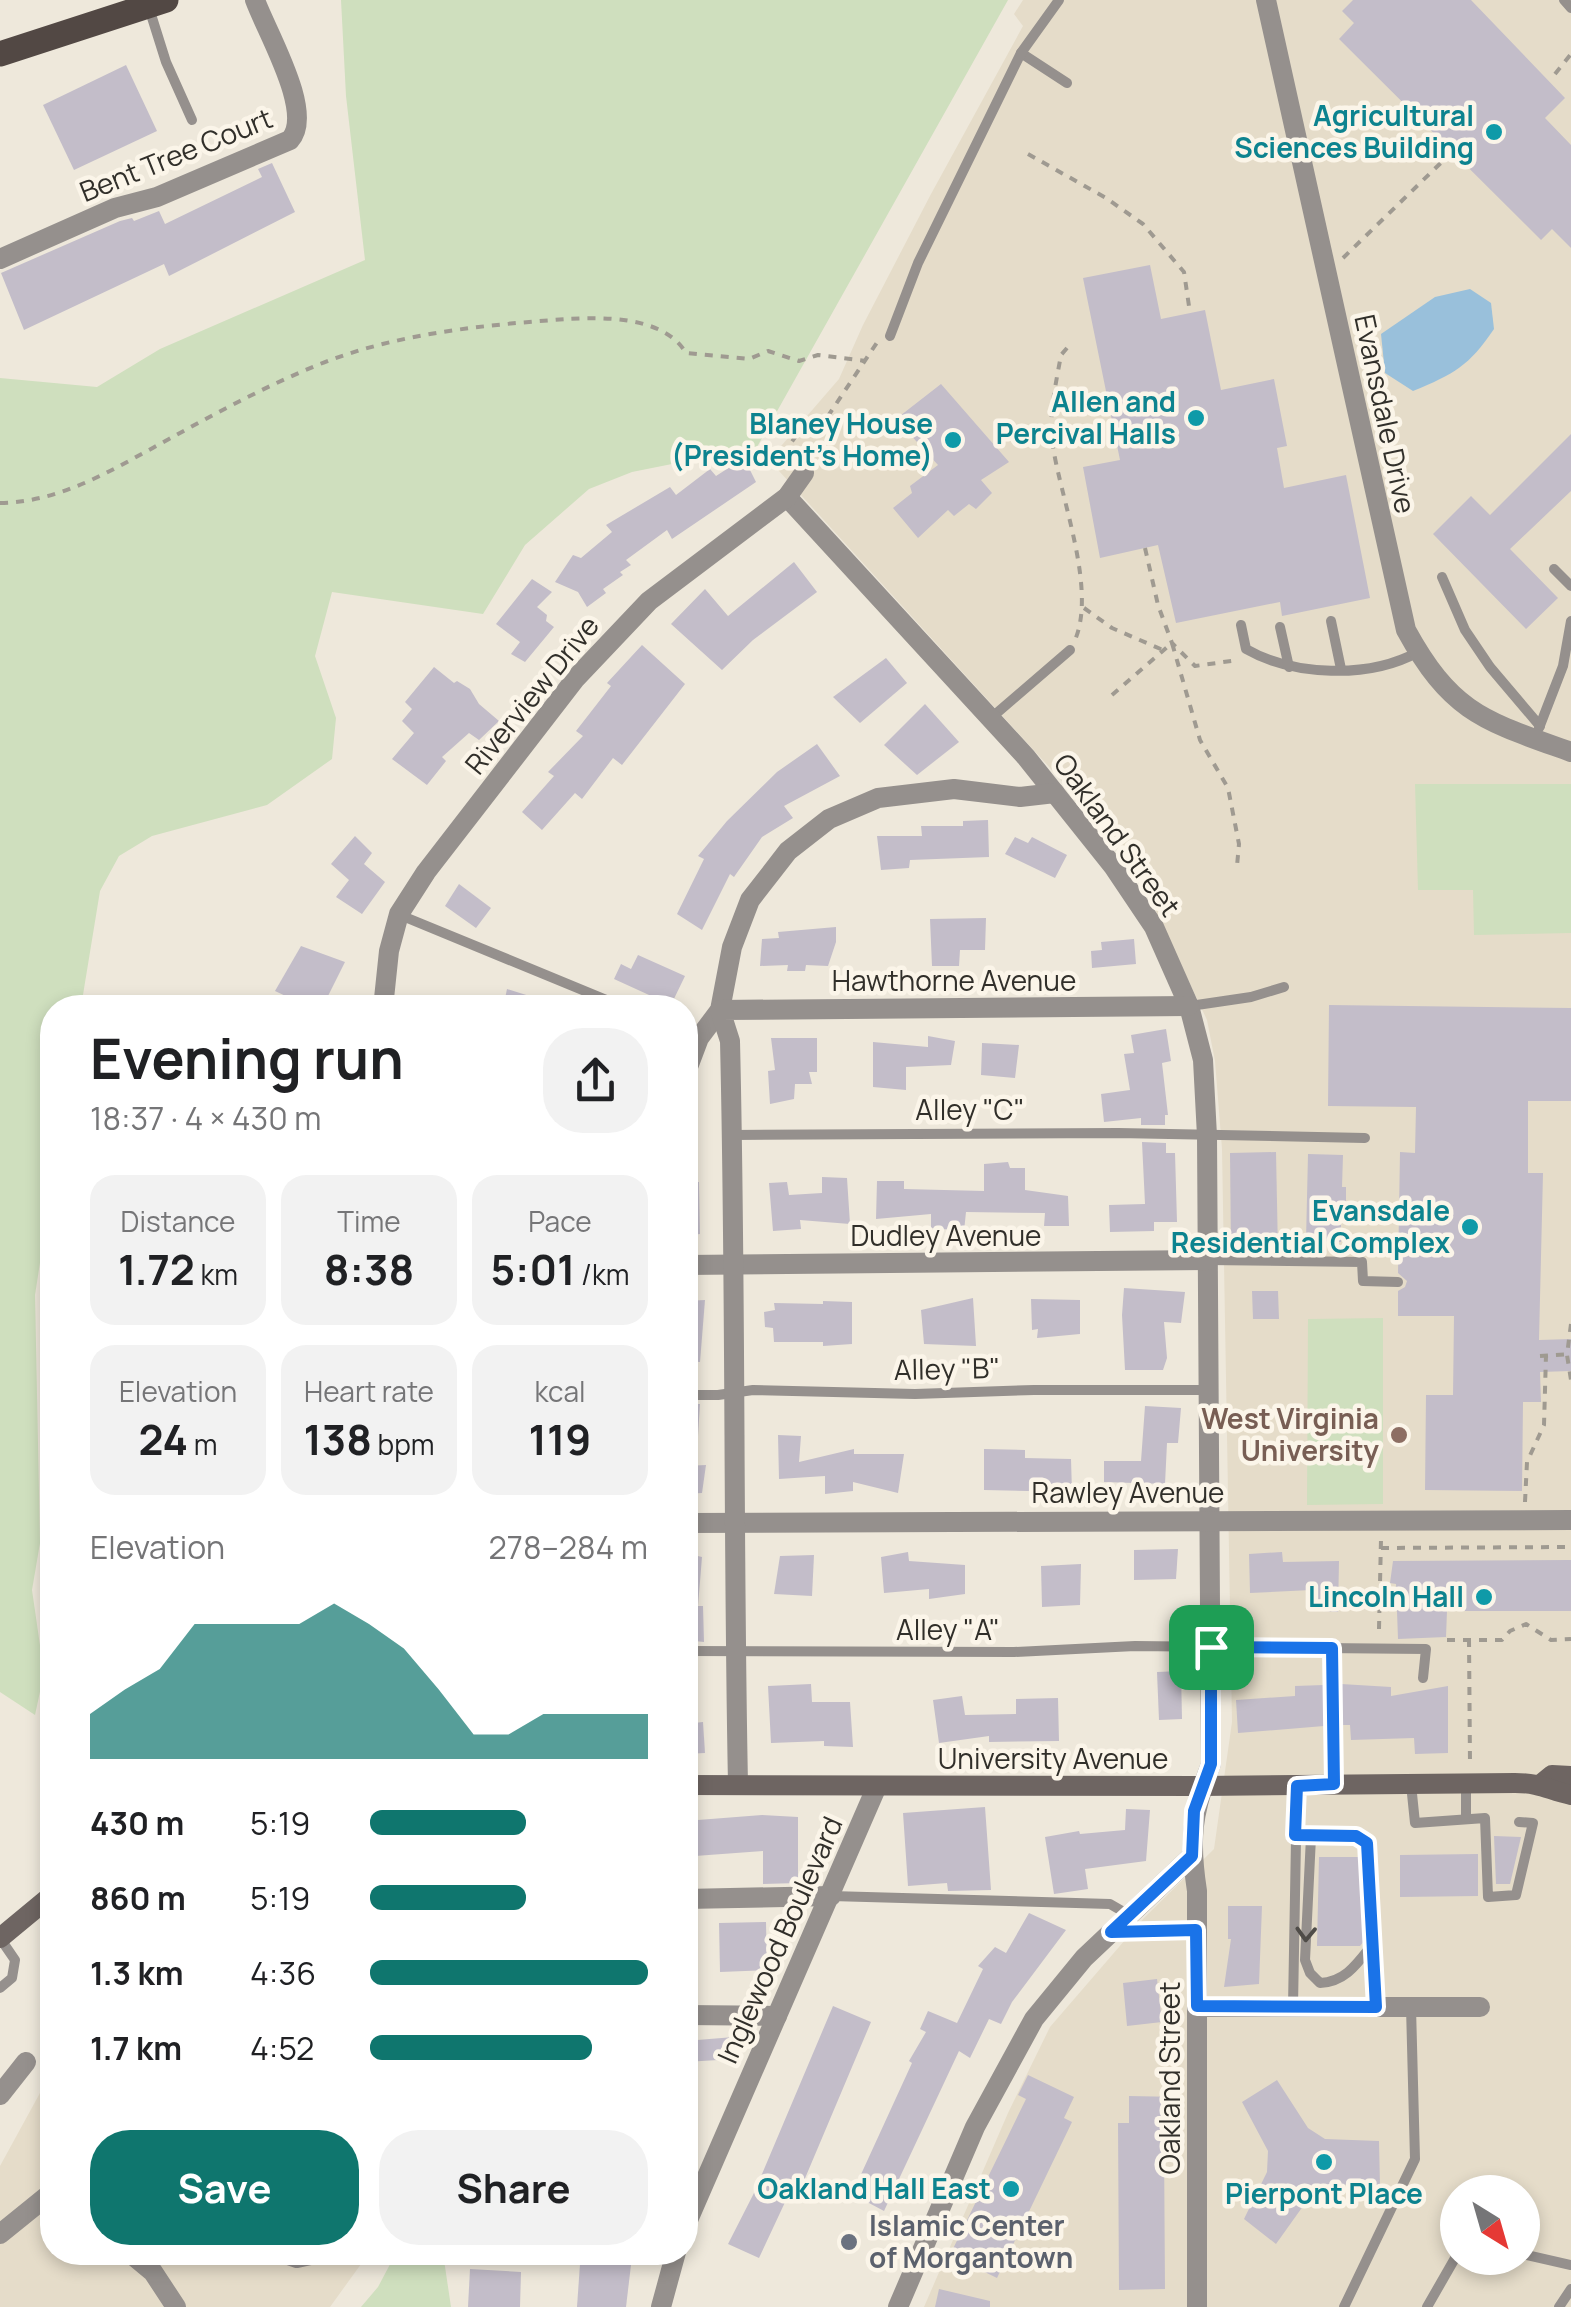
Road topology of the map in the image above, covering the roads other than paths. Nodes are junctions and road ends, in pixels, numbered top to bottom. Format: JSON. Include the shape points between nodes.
{"nodes":[{"id":1,"x":255,"y":0,"type":"edge"},
{"id":2,"x":1059,"y":0,"type":"edge"},
{"id":3,"x":1266,"y":0,"type":"edge"},
{"id":4,"x":1564,"y":0,"type":"edge"},
{"id":5,"x":157,"y":3,"type":"edge"},
{"id":6,"x":1571,"y":8,"type":"edge"},
{"id":7,"x":1020,"y":53,"type":"junction"},
{"id":8,"x":0,"y":54,"type":"edge"},
{"id":9,"x":1067,"y":83,"type":"dead end"},
{"id":10,"x":192,"y":120,"type":"dead end"},
{"id":11,"x":0,"y":259,"type":"edge"},
{"id":12,"x":890,"y":336,"type":"dead end"},
{"id":13,"x":802,"y":476,"type":"road end"},
{"id":14,"x":787,"y":497,"type":"junction"},
{"id":15,"x":1554,"y":569,"type":"dead end"},
{"id":16,"x":1442,"y":577,"type":"dead end"},
{"id":17,"x":1571,"y":586,"type":"edge"},
{"id":18,"x":1332,"y":620,"type":"dead end"},
{"id":19,"x":1571,"y":621,"type":"edge"},
{"id":20,"x":1240,"y":625,"type":"dead end"},
{"id":21,"x":1280,"y":627,"type":"dead end"},
{"id":22,"x":1070,"y":650,"type":"road end"},
{"id":23,"x":1418,"y":652,"type":"junction"},
{"id":24,"x":1289,"y":667,"type":"junction"},
{"id":25,"x":1341,"y":669,"type":"junction"},
{"id":26,"x":991,"y":719,"type":"junction"},
{"id":27,"x":1538,"y":732,"type":"junction"},
{"id":28,"x":1571,"y":752,"type":"edge"},
{"id":29,"x":1055,"y":793,"type":"junction"},
{"id":30,"x":399,"y":914,"type":"junction"},
{"id":31,"x":1284,"y":987,"type":"dead end"},
{"id":32,"x":384,"y":995,"type":"edge"},
{"id":33,"x":595,"y":995,"type":"edge"},
{"id":34,"x":1189,"y":1006,"type":"junction"},
{"id":35,"x":720,"y":1010,"type":"junction"},
{"id":36,"x":698,"y":1030,"type":"edge"},
{"id":37,"x":732,"y":1135,"type":"junction"},
{"id":38,"x":1207,"y":1136,"type":"junction"},
{"id":39,"x":1364,"y":1138,"type":"dead end"},
{"id":40,"x":1208,"y":1260,"type":"junction"},
{"id":41,"x":698,"y":1265,"type":"edge"},
{"id":42,"x":734,"y":1266,"type":"junction"},
{"id":43,"x":1398,"y":1282,"type":"dead end"},
{"id":44,"x":1211,"y":1390,"type":"junction"},
{"id":45,"x":734,"y":1392,"type":"junction"},
{"id":46,"x":698,"y":1394,"type":"edge"},
{"id":47,"x":1211,"y":1520,"type":"junction"},
{"id":48,"x":1571,"y":1520,"type":"edge"},
{"id":49,"x":698,"y":1523,"type":"edge"},
{"id":50,"x":733,"y":1523,"type":"junction"},
{"id":51,"x":1211,"y":1647,"type":"junction"},
{"id":52,"x":1332,"y":1648,"type":"junction"},
{"id":53,"x":735,"y":1651,"type":"junction"},
{"id":54,"x":698,"y":1652,"type":"edge"},
{"id":55,"x":1423,"y":1678,"type":"dead end"},
{"id":56,"x":1468,"y":1773,"type":"junction"},
{"id":57,"x":1571,"y":1776,"type":"edge"},
{"id":58,"x":1410,"y":1783,"type":"junction"},
{"id":59,"x":738,"y":1784,"type":"junction"},
{"id":60,"x":1334,"y":1784,"type":"junction"},
{"id":61,"x":1541,"y":1784,"type":"junction"},
{"id":62,"x":698,"y":1785,"type":"edge"},
{"id":63,"x":877,"y":1786,"type":"junction"},
{"id":64,"x":1202,"y":1786,"type":"junction"},
{"id":65,"x":1297,"y":1786,"type":"junction"},
{"id":66,"x":1571,"y":1795,"type":"edge"},
{"id":67,"x":1466,"y":1819,"type":"junction"},
{"id":68,"x":1519,"y":1822,"type":"dead end"},
{"id":69,"x":1295,"y":1835,"type":"junction"},
{"id":70,"x":1310,"y":1836,"type":"junction"},
{"id":71,"x":1192,"y":1856,"type":"junction"},
{"id":72,"x":831,"y":1896,"type":"junction"},
{"id":73,"x":698,"y":1899,"type":"edge"},
{"id":74,"x":40,"y":1905,"type":"edge"},
{"id":75,"x":1128,"y":1915,"type":"junction"},
{"id":76,"x":1196,"y":1930,"type":"junction"},
{"id":77,"x":1111,"y":1932,"type":"junction"},
{"id":78,"x":0,"y":1938,"type":"edge"},
{"id":79,"x":1372,"y":1944,"type":"junction"},
{"id":80,"x":0,"y":1988,"type":"edge"},
{"id":81,"x":1197,"y":2006,"type":"junction"},
{"id":82,"x":1376,"y":2007,"type":"junction"},
{"id":83,"x":1412,"y":2007,"type":"junction"},
{"id":84,"x":1480,"y":2007,"type":"dead end"},
{"id":85,"x":1293,"y":2008,"type":"junction"},
{"id":86,"x":698,"y":2016,"type":"edge"},
{"id":87,"x":777,"y":2016,"type":"junction"},
{"id":88,"x":26,"y":2062,"type":"dead end"},
{"id":89,"x":0,"y":2095,"type":"edge"},
{"id":90,"x":698,"y":2197,"type":"edge"},
{"id":91,"x":40,"y":2202,"type":"edge"},
{"id":92,"x":0,"y":2234,"type":"edge"},
{"id":93,"x":1540,"y":2258,"type":"edge"},
{"id":94,"x":145,"y":2265,"type":"edge"},
{"id":95,"x":672,"y":2265,"type":"edge"},
{"id":96,"x":1571,"y":2265,"type":"edge"},
{"id":97,"x":1445,"y":2275,"type":"edge"},
{"id":98,"x":1571,"y":2289,"type":"edge"},
{"id":99,"x":176,"y":2307,"type":"edge"},
{"id":100,"x":660,"y":2307,"type":"edge"},
{"id":101,"x":898,"y":2307,"type":"edge"},
{"id":102,"x":1197,"y":2307,"type":"edge"},
{"id":103,"x":1344,"y":2307,"type":"edge"},
{"id":104,"x":1427,"y":2307,"type":"edge"},
{"id":105,"x":1558,"y":2307,"type":"edge"}],
"edges":[{"from":1,"to":11,"type":"street","name":"Bent Tree Court","via":[[299,111],[298,132]]},
{"from":2,"to":7,"type":"lane"},
{"from":3,"to":23,"type":"street","name":"Evansdale Drive","via":[[1396,592]]},
{"from":4,"to":6,"type":"lane"},
{"from":5,"to":8,"type":"main road"},
{"from":5,"to":10,"type":"lane","via":[[166,62]]},
{"from":7,"to":9,"type":"lane"},
{"from":7,"to":12,"type":"lane"},
{"from":13,"to":14,"type":"street","name":"Riverview Drive"},
{"from":14,"to":26,"type":"street","name":"Oakland Street"},
{"from":14,"to":30,"type":"street","name":"Riverview Drive","via":[[649,601],[614,636]]},
{"from":15,"to":17,"type":"lane"},
{"from":16,"to":27,"type":"lane","via":[[1465,630]]},
{"from":18,"to":25,"type":"lane"},
{"from":19,"to":27,"type":"lane"},
{"from":20,"to":24,"type":"lane","via":[[1246,650]]},
{"from":21,"to":24,"type":"lane"},
{"from":22,"to":26,"type":"lane"},
{"from":23,"to":25,"type":"lane"},
{"from":23,"to":27,"type":"street","name":"Evansdale Drive","via":[[1454,700],[1492,723]]},
{"from":24,"to":25,"type":"lane"},
{"from":26,"to":29,"type":"street","name":"Oakland Street"},
{"from":27,"to":28,"type":"street","name":"Evansdale Drive"},
{"from":29,"to":34,"type":"street","name":"Oakland Street","via":[[1144,911]]},
{"from":29,"to":35,"type":"street","via":[[1020,797],[954,790],[878,798],[829,820],[788,851],[750,900]]},
{"from":30,"to":32,"type":"street","name":"Riverview Drive"},
{"from":30,"to":33,"type":"lane"},
{"from":31,"to":34,"type":"lane"},
{"from":34,"to":35,"type":"street","name":"Hawthorne Avenue"},
{"from":34,"to":38,"type":"street","name":"Oakland Street","via":[[1203,1060]]},
{"from":35,"to":36,"type":"street"},
{"from":35,"to":37,"type":"street","via":[[730,1041]]},
{"from":37,"to":38,"type":"lane","name":"Alley \"C\""},
{"from":37,"to":42,"type":"street"},
{"from":38,"to":39,"type":"lane","name":"Alley \"C\""},
{"from":38,"to":40,"type":"street","name":"Oakland Street"},
{"from":40,"to":42,"type":"street","name":"Dudley Avenue"},
{"from":40,"to":43,"type":"lane","via":[[1362,1262],[1362,1281]]},
{"from":40,"to":44,"type":"street","name":"Oakland Street"},
{"from":41,"to":42,"type":"street","name":"Dudley Avenue"},
{"from":42,"to":45,"type":"street"},
{"from":44,"to":45,"type":"lane","name":"Alley \"B\""},
{"from":44,"to":47,"type":"street","name":"Oakland Street"},
{"from":45,"to":46,"type":"lane","name":"Alley \"B\""},
{"from":45,"to":50,"type":"street"},
{"from":47,"to":48,"type":"street","name":"Rawley Avenue"},
{"from":47,"to":50,"type":"street","name":"Rawley Avenue"},
{"from":47,"to":51,"type":"street","name":"Oakland Street"},
{"from":49,"to":50,"type":"street","name":"Rawley Avenue"},
{"from":50,"to":53,"type":"street"},
{"from":51,"to":52,"type":"lane","name":"Alley \"A\""},
{"from":51,"to":53,"type":"lane","name":"Alley \"A\""},
{"from":51,"to":64,"type":"street","name":"Oakland Street","via":[[1211,1764]]},
{"from":52,"to":55,"type":"lane","name":"Alley \"A\"","via":[[1426,1649]]},
{"from":52,"to":60,"type":"lane"},
{"from":53,"to":54,"type":"lane","name":"Alley \"A\""},
{"from":53,"to":59,"type":"street"},
{"from":56,"to":58,"type":"street","name":"University Avenue"},
{"from":56,"to":61,"type":"street","name":"University Avenue"},
{"from":56,"to":67,"type":"lane"},
{"from":57,"to":61,"type":"street","name":"University Avenue","via":[[1552,1775]]},
{"from":58,"to":60,"type":"street","name":"University Avenue"},
{"from":58,"to":67,"type":"lane","via":[[1415,1823]]},
{"from":59,"to":62,"type":"street","name":"University Avenue"},
{"from":59,"to":63,"type":"street","name":"University Avenue"},
{"from":60,"to":65,"type":"street","name":"University Avenue"},
{"from":61,"to":66,"type":"street","name":"University Avenue"},
{"from":63,"to":64,"type":"street","name":"University Avenue"},
{"from":63,"to":72,"type":"street","name":"Inglewood Boulevard"},
{"from":64,"to":65,"type":"street","name":"University Avenue"},
{"from":64,"to":71,"type":"street","name":"Oakland Street"},
{"from":65,"to":69,"type":"lane"},
{"from":67,"to":68,"type":"lane","via":[[1485,1818],[1488,1897],[1516,1896],[1532,1823]]},
{"from":69,"to":70,"type":"lane"},
{"from":69,"to":85,"type":"lane"},
{"from":70,"to":79,"type":"lane","via":[[1356,1836],[1367,1843]]},
{"from":70,"to":79,"type":"lane","one_way":true,"via":[[1310,1973],[1320,1983],[1333,1983]]},
{"from":71,"to":75,"type":"street"},
{"from":71,"to":76,"type":"street","name":"Oakland Street"},
{"from":72,"to":73,"type":"street"},
{"from":72,"to":75,"type":"lane","via":[[1050,1900],[1110,1904]]},
{"from":72,"to":87,"type":"street","name":"Inglewood Boulevard"},
{"from":74,"to":78,"type":"street"},
{"from":75,"to":77,"type":"street"},
{"from":76,"to":77,"type":"lane"},
{"from":76,"to":81,"type":"street","name":"Oakland Street"},
{"from":77,"to":101,"type":"street","via":[[1034,2018],[975,2127]]},
{"from":78,"to":80,"type":"lane","via":[[15,1960],[12,1978]]},
{"from":79,"to":82,"type":"lane"},
{"from":81,"to":85,"type":"street"},
{"from":81,"to":102,"type":"street","name":"Oakland Street"},
{"from":82,"to":83,"type":"street"},
{"from":82,"to":85,"type":"street"},
{"from":83,"to":84,"type":"street"},
{"from":83,"to":103,"type":"lane","via":[[1415,2159]]},
{"from":86,"to":87,"type":"street"},
{"from":87,"to":90,"type":"street","name":"Inglewood Boulevard"},
{"from":88,"to":89,"type":"street"},
{"from":91,"to":92,"type":"street"},
{"from":93,"to":96,"type":"lane"},
{"from":94,"to":99,"type":"street"},
{"from":95,"to":100,"type":"street"},
{"from":97,"to":104,"type":"lane"},
{"from":98,"to":105,"type":"lane"}]}
